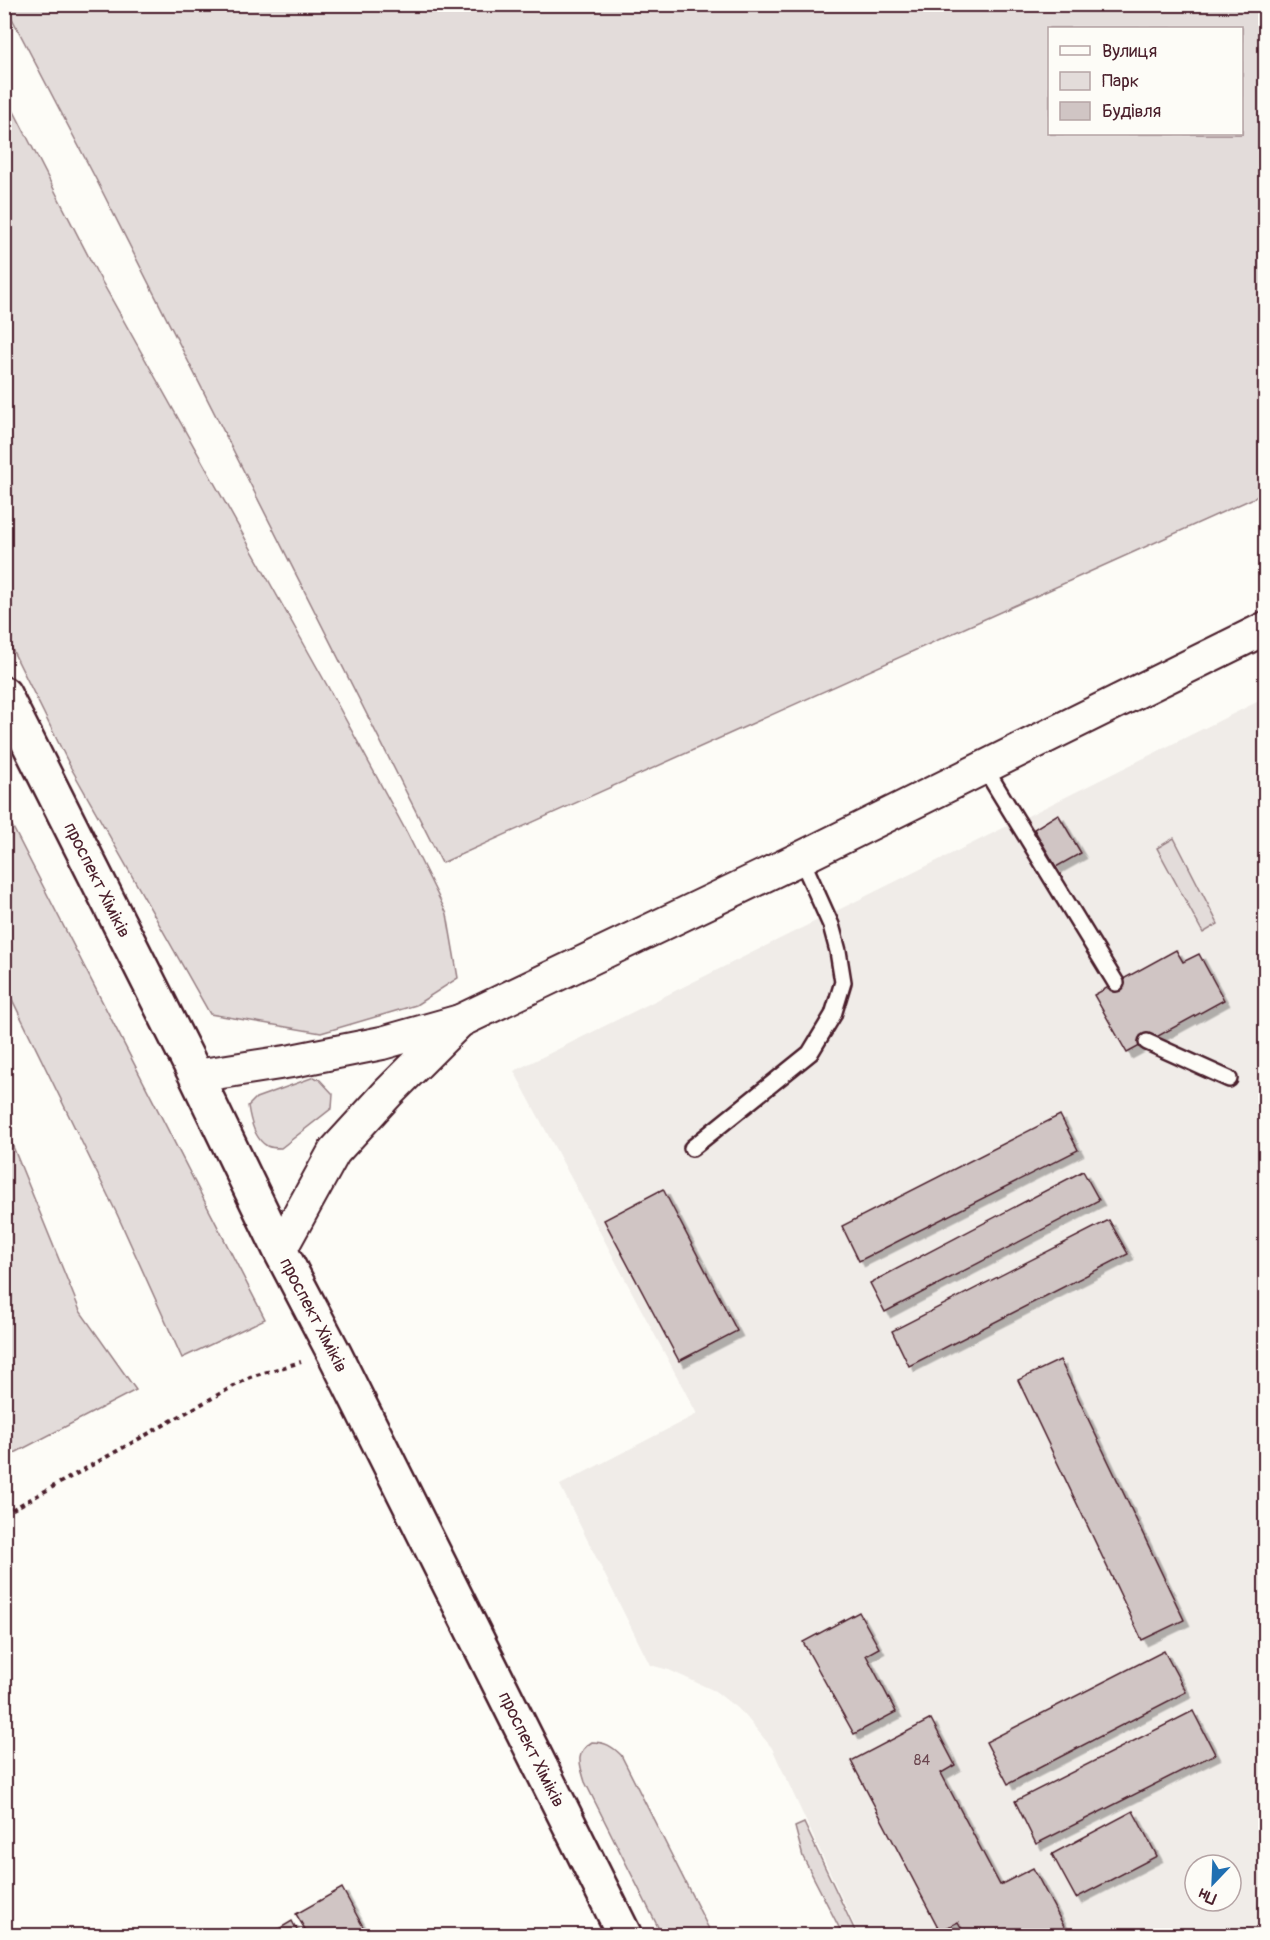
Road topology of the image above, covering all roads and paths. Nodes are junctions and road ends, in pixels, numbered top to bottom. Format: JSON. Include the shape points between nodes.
{"nodes":[{"id":1,"x":1266,"y":628,"type":"edge"},
{"id":2,"x":4,"y":694,"type":"edge"},
{"id":3,"x":984,"y":767,"type":"junction"},
{"id":4,"x":801,"y":858,"type":"junction"},
{"id":5,"x":1116,"y":983,"type":"dead end"},
{"id":6,"x":460,"y":1021,"type":"junction"},
{"id":7,"x":1147,"y":1042,"type":"dead end"},
{"id":8,"x":196,"y":1076,"type":"junction"},
{"id":9,"x":1229,"y":1079,"type":"dead end"},
{"id":10,"x":692,"y":1148,"type":"dead end"},
{"id":11,"x":280,"y":1250,"type":"junction"},
{"id":12,"x":334,"y":1353,"type":"junction"},
{"id":13,"x":4,"y":1514,"type":"edge"},
{"id":14,"x":625,"y":1935,"type":"edge"}],
"edges":[{"from":1,"to":3,"type":"street"},
{"from":2,"to":8,"type":"main road","name":"проспект Хіміків"},
{"from":3,"to":4,"type":"street"},
{"from":3,"to":5,"type":"lane"},
{"from":4,"to":6,"type":"street"},
{"from":4,"to":10,"type":"lane","via":[[831,925],[838,951],[843,982],[834,1015],[810,1053]]},
{"from":6,"to":8,"type":"street","via":[[371,1045]]},
{"from":6,"to":11,"type":"street","via":[[334,1152]]},
{"from":7,"to":9,"type":"lane"},
{"from":8,"to":11,"type":"main road","name":"проспект Хіміків"},
{"from":11,"to":12,"type":"main road","name":"проспект Хіміків"},
{"from":12,"to":13,"type":"path","via":[[250,1377]]},
{"from":12,"to":14,"type":"main road","name":"проспект Хіміків"}]}
